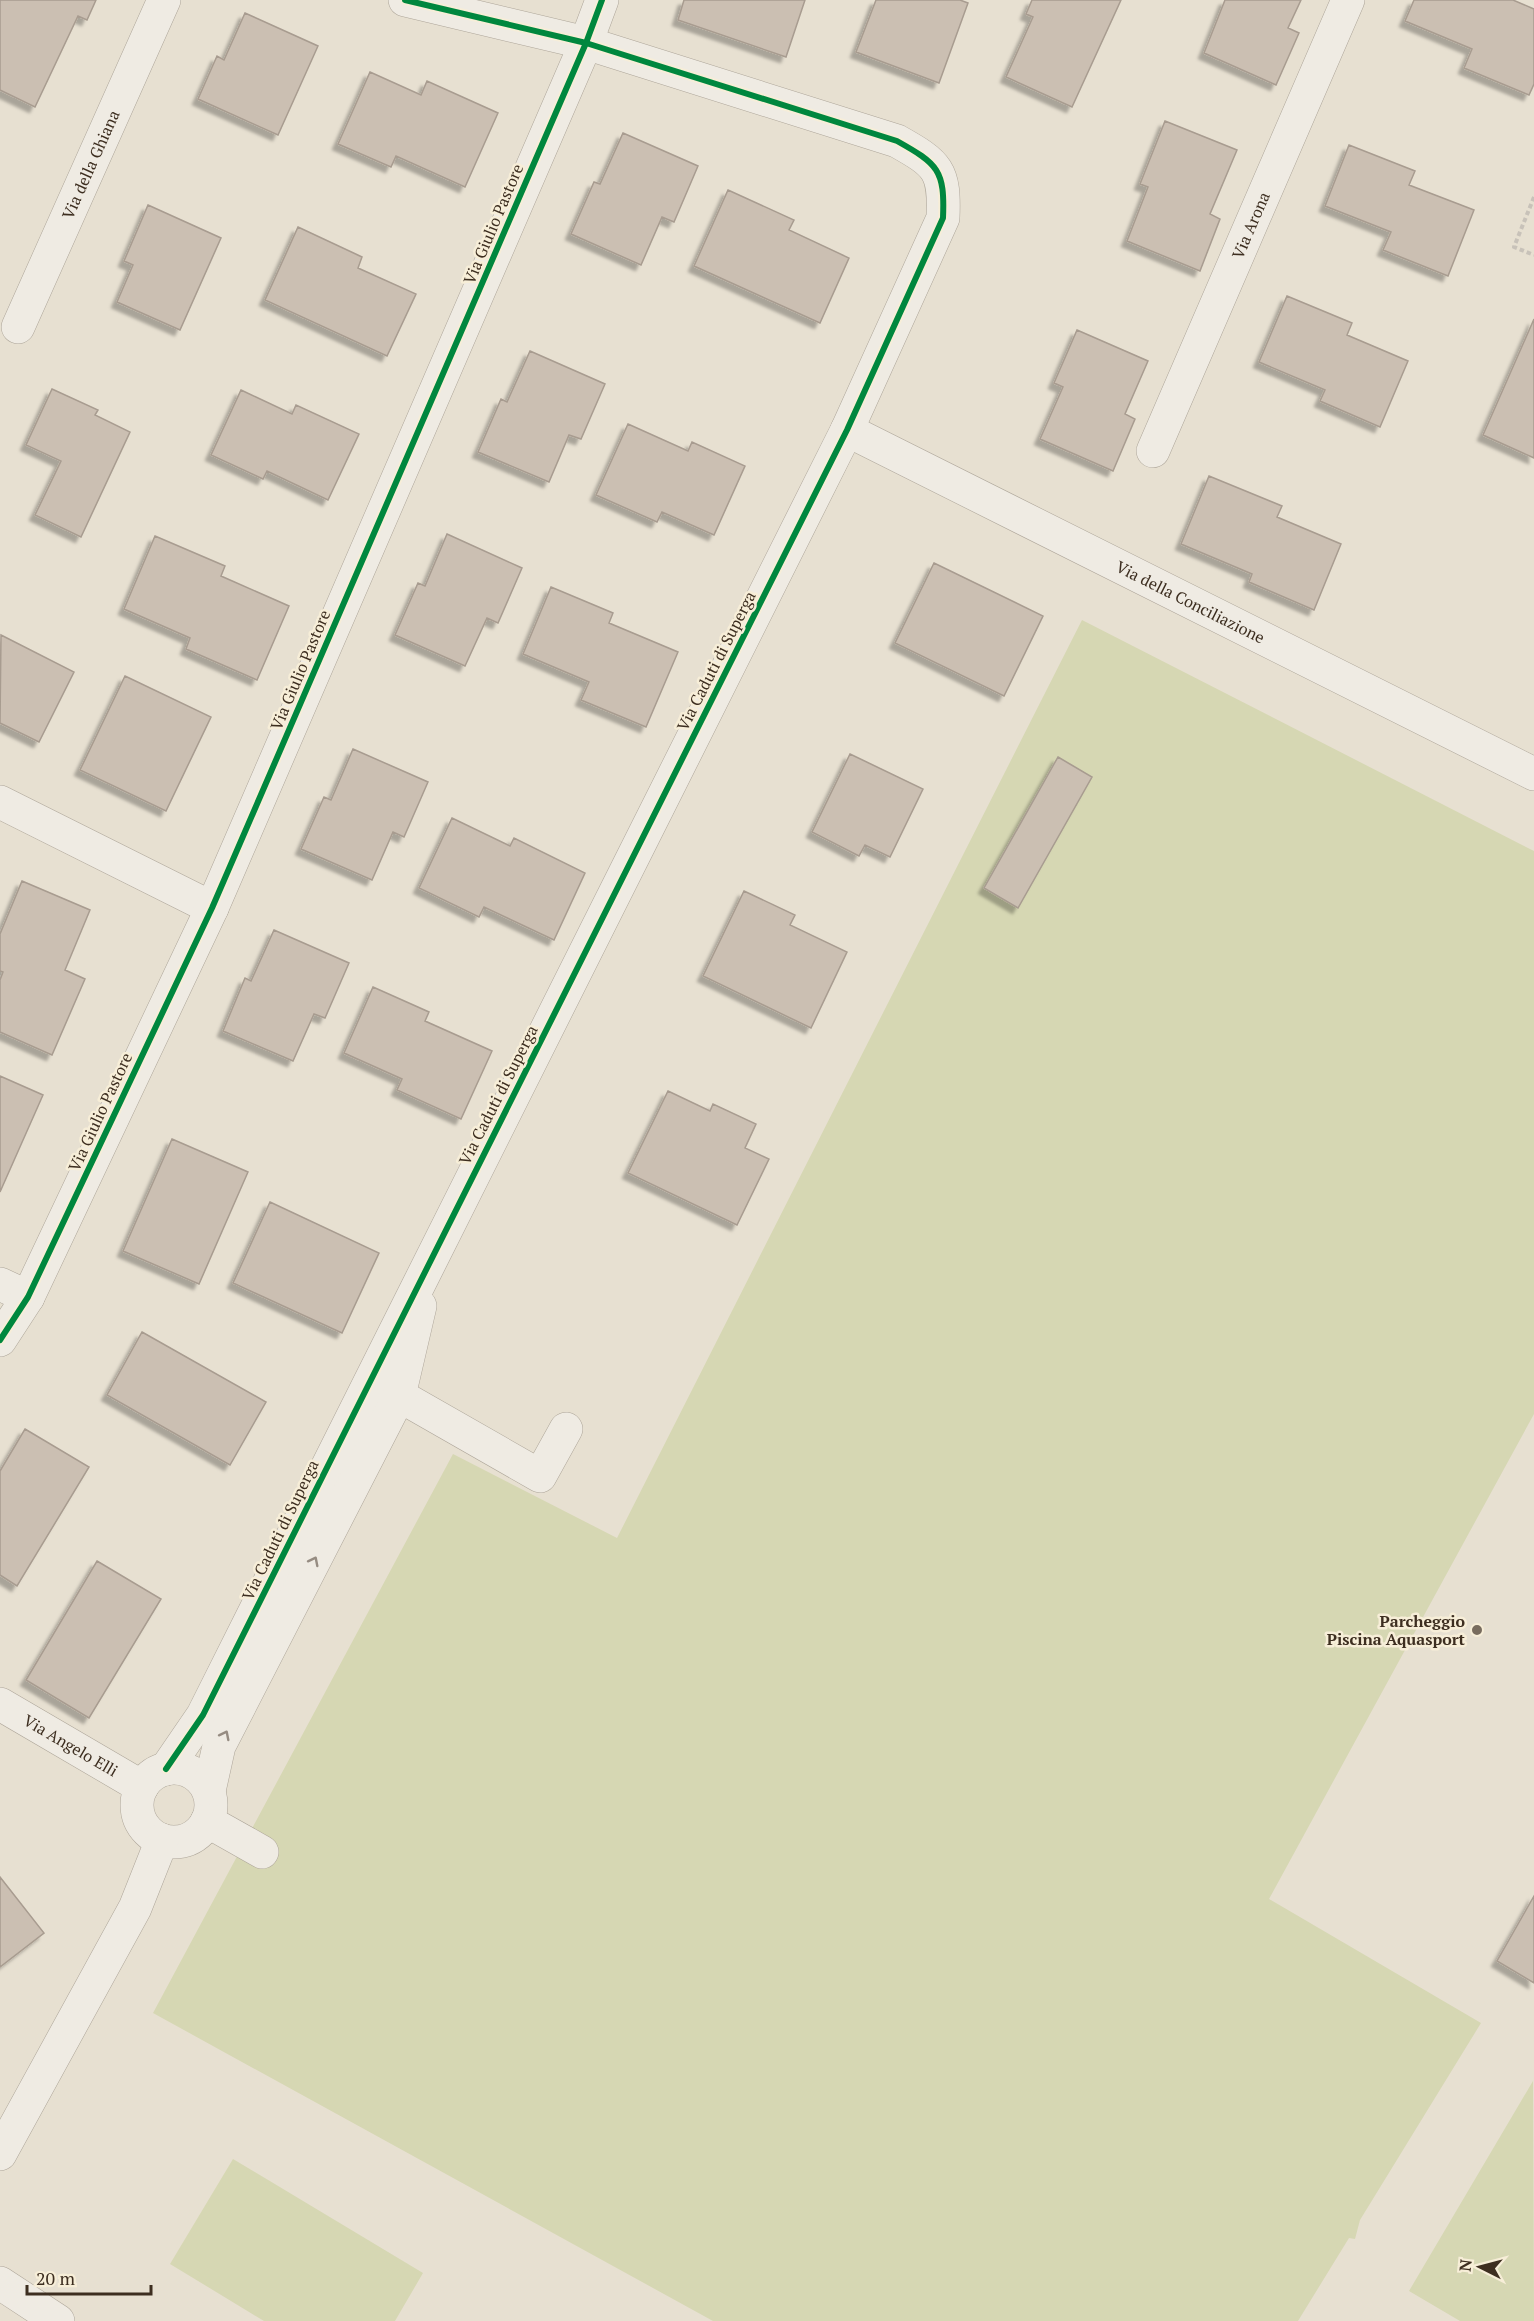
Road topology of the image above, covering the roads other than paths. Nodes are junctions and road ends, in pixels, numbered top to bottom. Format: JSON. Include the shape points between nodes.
{"nodes":[{"id":1,"x":164,"y":0,"type":"edge"},
{"id":2,"x":405,"y":0,"type":"edge"},
{"id":3,"x":602,"y":0,"type":"edge"},
{"id":4,"x":1348,"y":0,"type":"edge"},
{"id":5,"x":586,"y":43,"type":"junction"},
{"id":6,"x":18,"y":327,"type":"dead end"},
{"id":7,"x":847,"y":430,"type":"junction"},
{"id":8,"x":1153,"y":451,"type":"dead end"},
{"id":9,"x":1534,"y":774,"type":"edge"},
{"id":10,"x":0,"y":802,"type":"edge"},
{"id":11,"x":212,"y":908,"type":"junction"},
{"id":12,"x":433,"y":1255,"type":"junction"},
{"id":13,"x":14,"y":1291,"type":"edge"},
{"id":14,"x":0,"y":1340,"type":"edge"},
{"id":15,"x":370,"y":1379,"type":"junction"},
{"id":16,"x":399,"y":1396,"type":"junction"},
{"id":17,"x":566,"y":1429,"type":"dead end"},
{"id":18,"x":0,"y":1704,"type":"edge"},
{"id":19,"x":154,"y":1778,"type":"junction"},
{"id":20,"x":208,"y":1806,"type":"junction"},
{"id":21,"x":162,"y":1840,"type":"junction"},
{"id":22,"x":262,"y":1852,"type":"dead end"},
{"id":23,"x":0,"y":2154,"type":"edge"},
{"id":24,"x":0,"y":2283,"type":"edge"},
{"id":25,"x":58,"y":2321,"type":"edge"}],
"edges":[{"from":1,"to":6,"type":"street","name":"Via della Ghiana"},
{"from":2,"to":5,"type":"street"},
{"from":3,"to":5,"type":"street","name":"Via Giulio Pastore"},
{"from":4,"to":8,"type":"street","name":"Via Arona"},
{"from":5,"to":7,"type":"street","name":"Via Caduti di Superga","via":[[897,141],[921,154],[940,172],[943,218]]},
{"from":5,"to":11,"type":"street","name":"Via Giulio Pastore"},
{"from":7,"to":9,"type":"street","name":"Via della Conciliazione"},
{"from":7,"to":12,"type":"street","name":"Via Caduti di Superga"},
{"from":10,"to":11,"type":"street"},
{"from":11,"to":13,"type":"street","name":"Via Giulio Pastore"},
{"from":12,"to":15,"type":"street","name":"Via Caduti di Superga"},
{"from":12,"to":16,"type":"street","name":"Via Caduti di Superga"},
{"from":13,"to":14,"type":"street","name":"Via Giulio Pastore"},
{"from":15,"to":16,"type":"street"},
{"from":15,"to":19,"type":"street","name":"Via Caduti di Superga","via":[[203,1715]]},
{"from":16,"to":17,"type":"street","via":[[540,1476]]},
{"from":20,"to":16,"type":"street","name":"Via Caduti di Superga","one_way":true,"via":[[219,1746]]},
{"from":18,"to":19,"type":"street","name":"Via Angelo Elli"},
{"from":19,"to":20,"type":"street","via":[[186,1770],[196,1775]]},
{"from":19,"to":21,"type":"street","via":[[137,1807],[140,1818]]},
{"from":20,"to":21,"type":"street","via":[[196,1834],[186,1840]]},
{"from":20,"to":22,"type":"street"},
{"from":21,"to":23,"type":"street","via":[[135,1908]]},
{"from":24,"to":25,"type":"street"}]}
